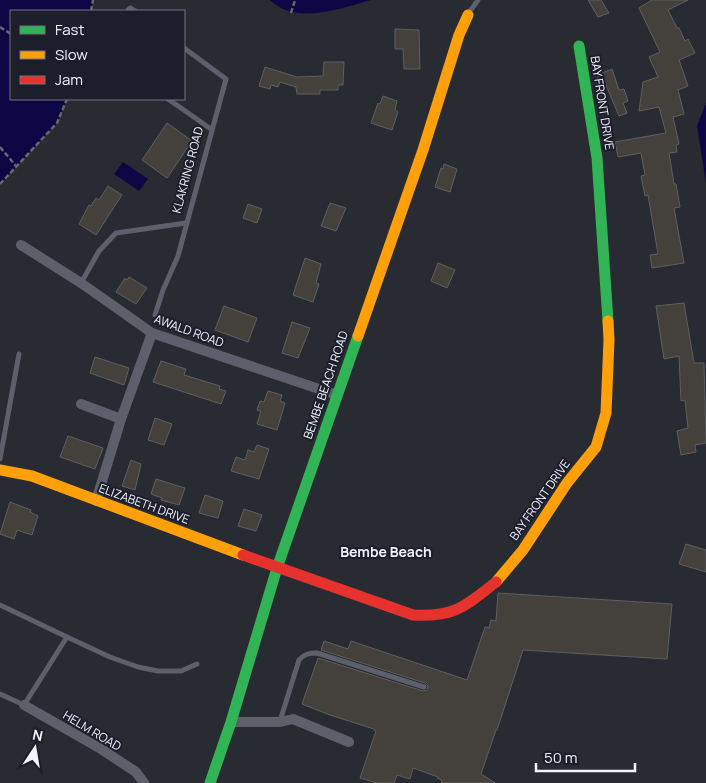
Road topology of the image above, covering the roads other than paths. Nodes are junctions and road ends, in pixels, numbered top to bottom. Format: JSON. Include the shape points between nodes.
{"nodes":[{"id":1,"x":478,"y":0,"type":"edge"},
{"id":2,"x":468,"y":15,"type":"joint"},
{"id":3,"x":578,"y":46,"type":"dead end"},
{"id":4,"x":185,"y":49,"type":"edge"},
{"id":5,"x":169,"y":100,"type":"edge"},
{"id":6,"x":211,"y":129,"type":"junction"},
{"id":7,"x":186,"y":223,"type":"junction"},
{"id":8,"x":21,"y":245,"type":"dead end"},
{"id":9,"x":81,"y":283,"type":"junction"},
{"id":10,"x":155,"y":315,"type":"dead end"},
{"id":11,"x":152,"y":333,"type":"junction"},
{"id":12,"x":19,"y":354,"type":"dead end"},
{"id":13,"x":337,"y":396,"type":"junction"},
{"id":14,"x":81,"y":404,"type":"dead end"},
{"id":15,"x":121,"y":419,"type":"junction"},
{"id":16,"x":0,"y":459,"type":"edge"},
{"id":17,"x":0,"y":470,"type":"edge"},
{"id":18,"x":96,"y":501,"type":"junction"},
{"id":19,"x":278,"y":568,"type":"junction"},
{"id":20,"x":0,"y":605,"type":"edge"},
{"id":21,"x":67,"y":637,"type":"junction"},
{"id":22,"x":197,"y":664,"type":"dead end"},
{"id":23,"x":424,"y":687,"type":"dead end"},
{"id":24,"x":0,"y":694,"type":"edge"},
{"id":25,"x":24,"y":705,"type":"junction"},
{"id":26,"x":231,"y":722,"type":"junction"},
{"id":27,"x":280,"y":722,"type":"junction"},
{"id":28,"x":350,"y":742,"type":"dead end"},
{"id":29,"x":144,"y":783,"type":"edge"},
{"id":30,"x":210,"y":783,"type":"edge"}],
"edges":[{"from":1,"to":2,"type":"lane","name":"BEMBE BEACH ROAD"},
{"from":2,"to":13,"type":"street","name":"BEMBE BEACH ROAD","via":[[458,35],[423,150]]},
{"from":3,"to":19,"type":"street","name":"BAY FRONT DRIVE","via":[[597,158],[609,340],[606,413],[596,448],[567,483],[499,580],[463,608],[436,616],[413,615]]},
{"from":4,"to":6,"type":"lane","name":"KLAKRING ROAD","via":[[226,79]]},
{"from":5,"to":6,"type":"lane"},
{"from":6,"to":7,"type":"lane","name":"KLAKRING ROAD"},
{"from":7,"to":9,"type":"lane","via":[[116,233],[99,251]]},
{"from":7,"to":10,"type":"lane","name":"KLAKRING ROAD","via":[[178,256]]},
{"from":8,"to":9,"type":"street","name":"AWALD ROAD"},
{"from":9,"to":11,"type":"street","name":"AWALD ROAD"},
{"from":11,"to":13,"type":"street","name":"AWALD ROAD"},
{"from":11,"to":15,"type":"street"},
{"from":12,"to":16,"type":"lane"},
{"from":13,"to":19,"type":"street","name":"BEMBE BEACH ROAD"},
{"from":14,"to":15,"type":"street"},
{"from":15,"to":18,"type":"street"},
{"from":17,"to":18,"type":"street","name":"ELIZABETH DRIVE","via":[[32,476]]},
{"from":18,"to":19,"type":"street","name":"ELIZABETH DRIVE"},
{"from":19,"to":26,"type":"street","name":"BEMBE BEACH ROAD"},
{"from":20,"to":21,"type":"lane"},
{"from":21,"to":22,"type":"lane","via":[[138,667],[182,671]]},
{"from":21,"to":25,"type":"lane"},
{"from":23,"to":27,"type":"lane","via":[[310,653],[299,660]]},
{"from":24,"to":25,"type":"lane"},
{"from":25,"to":29,"type":"street","name":"HELM ROAD","via":[[101,749],[136,772]]},
{"from":26,"to":27,"type":"street"},
{"from":26,"to":30,"type":"street","name":"BEMBE BEACH ROAD"},
{"from":27,"to":28,"type":"street","via":[[293,719]]}]}
